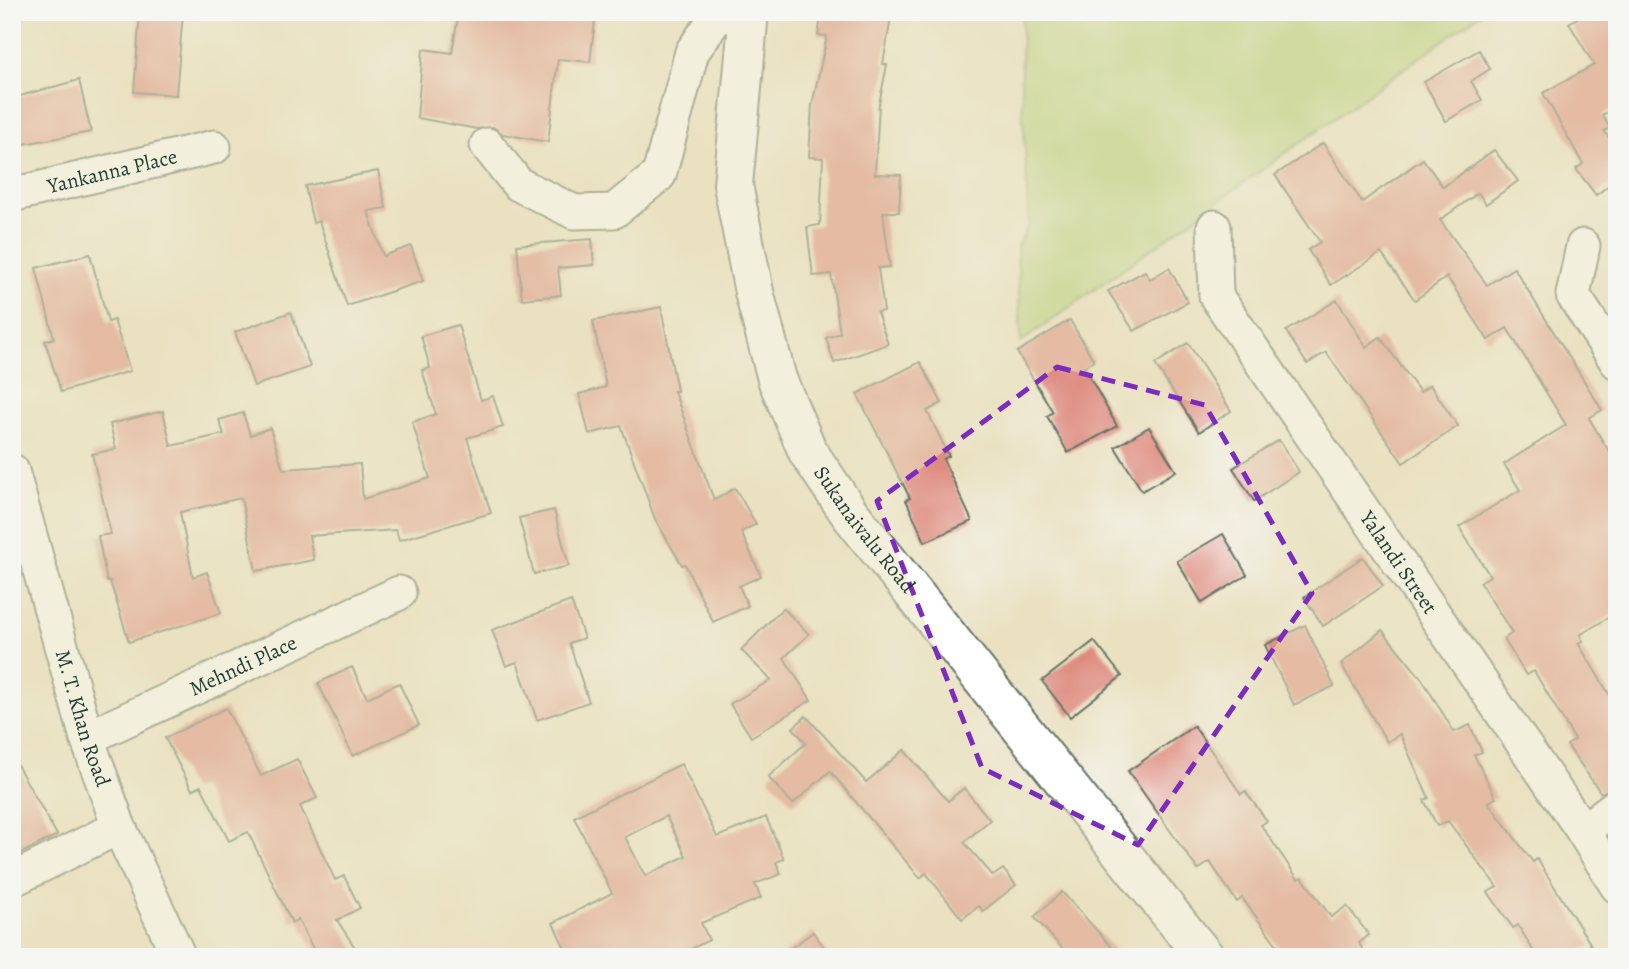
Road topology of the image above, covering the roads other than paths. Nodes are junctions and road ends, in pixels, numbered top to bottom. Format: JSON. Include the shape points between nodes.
{"nodes":[{"id":1,"x":748,"y":15,"type":"edge"},
{"id":2,"x":486,"y":145,"type":"dead end"},
{"id":3,"x":214,"y":147,"type":"dead end"},
{"id":4,"x":12,"y":195,"type":"edge"},
{"id":5,"x":1214,"y":228,"type":"dead end"},
{"id":6,"x":1583,"y":246,"type":"dead end"},
{"id":7,"x":1617,"y":362,"type":"edge"},
{"id":8,"x":12,"y":471,"type":"edge"},
{"id":9,"x":399,"y":593,"type":"dead end"},
{"id":10,"x":87,"y":738,"type":"junction"},
{"id":11,"x":1617,"y":805,"type":"edge"},
{"id":12,"x":119,"y":827,"type":"junction"},
{"id":13,"x":1583,"y":831,"type":"junction"},
{"id":14,"x":12,"y":880,"type":"edge"},
{"id":15,"x":1617,"y":886,"type":"edge"},
{"id":16,"x":1203,"y":956,"type":"edge"},
{"id":17,"x":179,"y":957,"type":"edge"}],
"edges":[{"from":1,"to":2,"type":"street","via":[[718,15],[692,52],[659,175],[614,211],[574,212],[518,184]]},
{"from":1,"to":16,"type":"main road","name":"Sukanaivalu Road","via":[[733,185],[777,379],[808,452],[850,514]]},
{"from":3,"to":4,"type":"street","name":"Yankanna Place"},
{"from":5,"to":13,"type":"street","name":"Yalandi Street","via":[[1216,296]]},
{"from":6,"to":7,"type":"street","via":[[1573,295]]},
{"from":8,"to":10,"type":"street","name":"M. T. Khan Road"},
{"from":9,"to":10,"type":"street","name":"Mehndi Place"},
{"from":10,"to":12,"type":"street","name":"M. T. Khan Road"},
{"from":11,"to":13,"type":"street"},
{"from":12,"to":14,"type":"street"},
{"from":12,"to":17,"type":"street","name":"M. T. Khan Road"},
{"from":13,"to":15,"type":"street","name":"Yalandi Street"}]}
